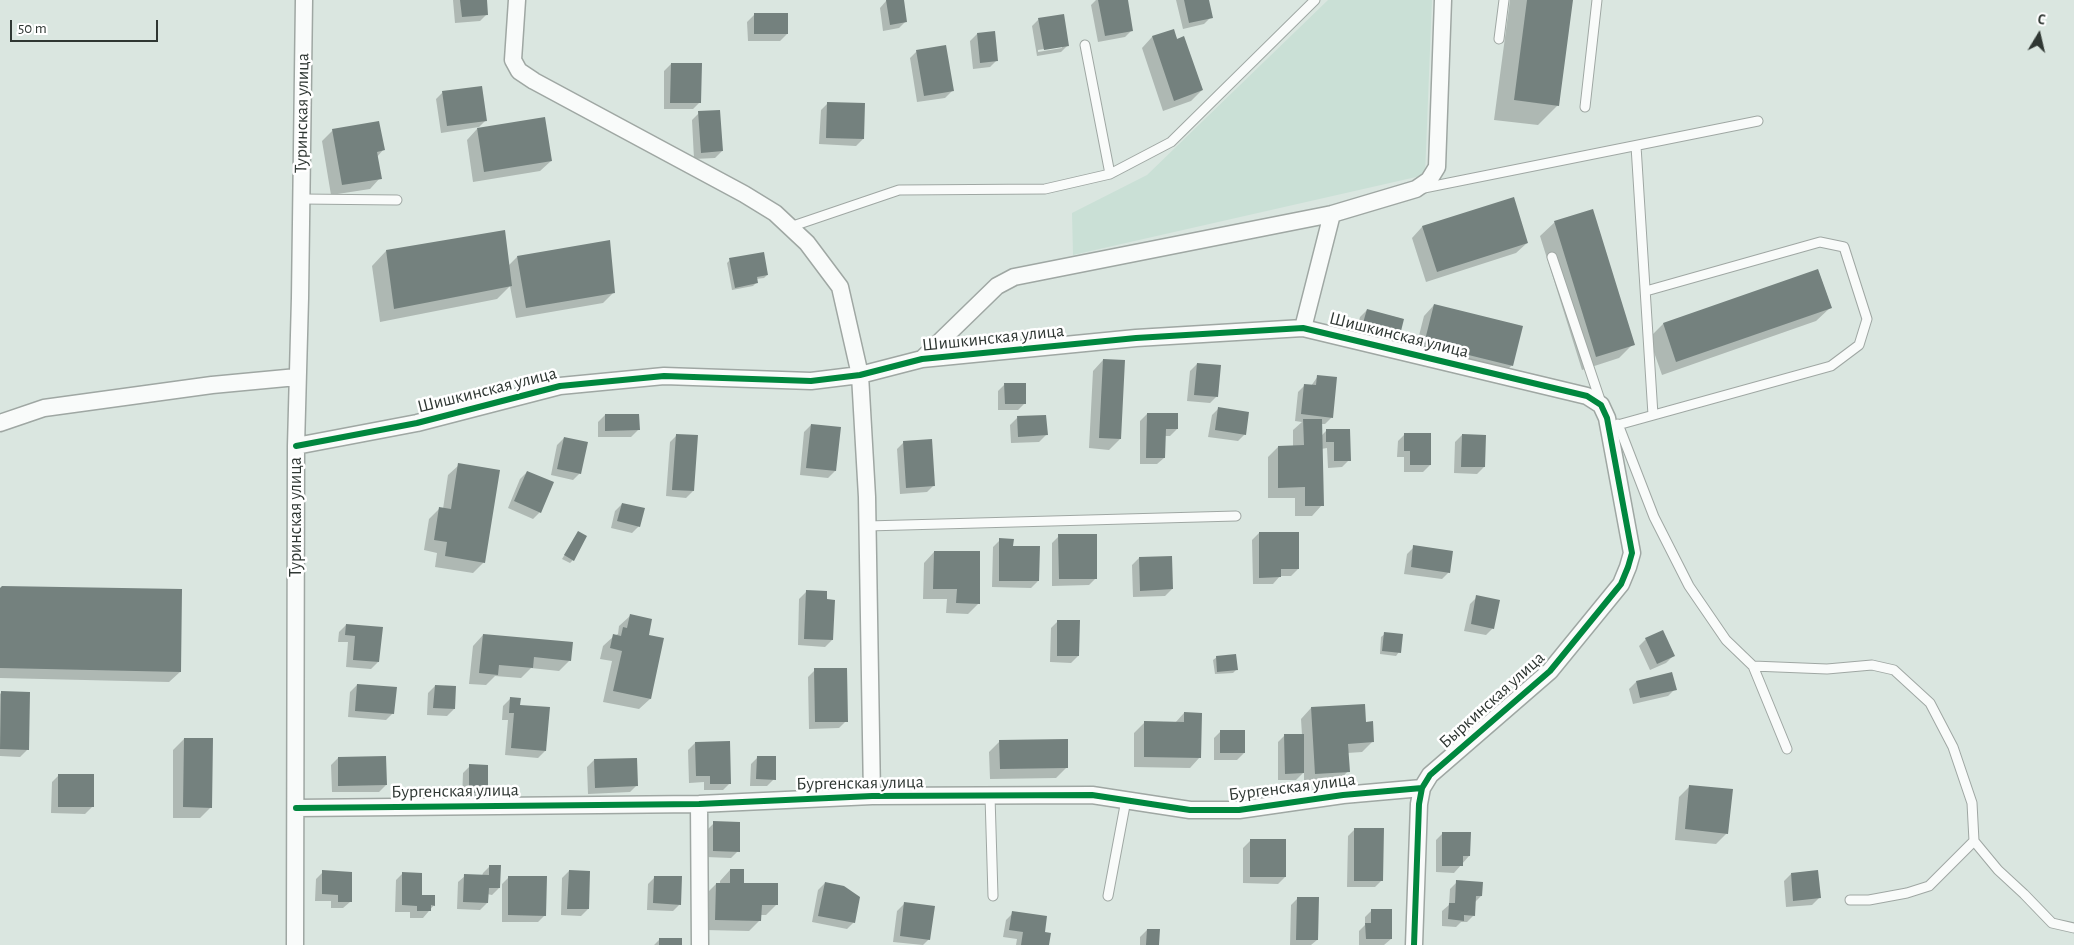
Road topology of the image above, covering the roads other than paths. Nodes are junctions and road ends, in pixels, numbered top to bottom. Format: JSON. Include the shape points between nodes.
{"nodes":[{"id":1,"x":304,"y":0,"type":"edge"},
{"id":2,"x":517,"y":0,"type":"edge"},
{"id":3,"x":1315,"y":0,"type":"edge"},
{"id":4,"x":1443,"y":0,"type":"edge"},
{"id":5,"x":1504,"y":0,"type":"edge"},
{"id":6,"x":1597,"y":0,"type":"edge"},
{"id":7,"x":1499,"y":39,"type":"dead end"},
{"id":8,"x":1085,"y":45,"type":"dead end"},
{"id":9,"x":1586,"y":107,"type":"dead end"},
{"id":10,"x":1758,"y":121,"type":"dead end"},
{"id":11,"x":1636,"y":146,"type":"junction"},
{"id":12,"x":1110,"y":174,"type":"junction"},
{"id":13,"x":1416,"y":190,"type":"junction"},
{"id":14,"x":302,"y":199,"type":"junction"},
{"id":15,"x":397,"y":200,"type":"dead end"},
{"id":16,"x":1332,"y":214,"type":"junction"},
{"id":17,"x":790,"y":227,"type":"junction"},
{"id":18,"x":1552,"y":257,"type":"dead end"},
{"id":19,"x":1646,"y":291,"type":"junction"},
{"id":20,"x":1303,"y":328,"type":"junction"},
{"id":21,"x":922,"y":359,"type":"junction"},
{"id":22,"x":860,"y":375,"type":"junction"},
{"id":23,"x":297,"y":376,"type":"junction"},
{"id":24,"x":1602,"y":406,"type":"junction"},
{"id":25,"x":1653,"y":415,"type":"junction"},
{"id":26,"x":0,"y":424,"type":"edge"},
{"id":27,"x":1613,"y":426,"type":"junction"},
{"id":28,"x":296,"y":446,"type":"junction"},
{"id":29,"x":1236,"y":516,"type":"dead end"},
{"id":30,"x":868,"y":526,"type":"junction"},
{"id":31,"x":1753,"y":666,"type":"junction"},
{"id":32,"x":1787,"y":749,"type":"dead end"},
{"id":33,"x":1422,"y":788,"type":"junction"},
{"id":34,"x":872,"y":796,"type":"junction"},
{"id":35,"x":990,"y":796,"type":"junction"},
{"id":36,"x":1126,"y":800,"type":"junction"},
{"id":37,"x":699,"y":804,"type":"junction"},
{"id":38,"x":296,"y":808,"type":"junction"},
{"id":39,"x":1974,"y":841,"type":"junction"},
{"id":40,"x":993,"y":896,"type":"dead end"},
{"id":41,"x":1108,"y":896,"type":"dead end"},
{"id":42,"x":1850,"y":900,"type":"dead end"},
{"id":43,"x":2074,"y":928,"type":"edge"},
{"id":44,"x":295,"y":945,"type":"edge"},
{"id":45,"x":700,"y":945,"type":"edge"},
{"id":46,"x":1414,"y":945,"type":"edge"}],
"edges":[{"from":1,"to":14,"type":"street","name":"Туринская улица"},
{"from":2,"to":17,"type":"street","via":[[513,60],[519,71],[744,194]]},
{"from":3,"to":12,"type":"lane","via":[[1171,142]]},
{"from":4,"to":13,"type":"street","name":"Шишкинская улица","via":[[1437,167],[1429,180]]},
{"from":5,"to":7,"type":"lane"},
{"from":6,"to":9,"type":"lane"},
{"from":8,"to":12,"type":"lane"},
{"from":10,"to":11,"type":"lane"},
{"from":11,"to":13,"type":"lane"},
{"from":11,"to":19,"type":"lane"},
{"from":12,"to":17,"type":"lane","via":[[1045,189],[899,190]]},
{"from":13,"to":16,"type":"street","name":"Шишкинская улица"},
{"from":14,"to":15,"type":"lane"},
{"from":14,"to":23,"type":"street","name":"Туринская улица"},
{"from":16,"to":20,"type":"street"},
{"from":16,"to":21,"type":"street","name":"Шишкинская улица","via":[[1014,277],[997,286]]},
{"from":17,"to":22,"type":"street","via":[[840,287]]},
{"from":18,"to":24,"type":"lane"},
{"from":19,"to":25,"type":"lane"},
{"from":19,"to":25,"type":"lane","via":[[1820,242],[1844,247],[1867,319],[1858,345],[1830,366]]},
{"from":20,"to":21,"type":"street","name":"Шишкинская улица","via":[[1136,338]]},
{"from":20,"to":24,"type":"street","name":"Шишкинская улица","via":[[1588,396]]},
{"from":21,"to":22,"type":"street","name":"Шишкинская улица"},
{"from":22,"to":28,"type":"street","name":"Шишкинская улица","via":[[811,380],[664,376],[560,386],[417,423]]},
{"from":22,"to":30,"type":"street"},
{"from":23,"to":26,"type":"street","via":[[53,407]]},
{"from":23,"to":28,"type":"street","name":"Туринская улица"},
{"from":24,"to":27,"type":"street","name":"Быркинская улица"},
{"from":25,"to":27,"type":"lane"},
{"from":27,"to":31,"type":"lane","via":[[1654,518],[1690,586],[1726,640]]},
{"from":27,"to":33,"type":"street","name":"Быркинская улица","via":[[1632,553],[1621,584],[1550,671],[1430,775]]},
{"from":28,"to":38,"type":"street","name":"Туринская улица"},
{"from":29,"to":30,"type":"lane"},
{"from":30,"to":34,"type":"street"},
{"from":31,"to":32,"type":"lane"},
{"from":31,"to":39,"type":"lane","via":[[1826,669],[1872,665],[1894,670],[1930,702],[1953,747],[1972,803]]},
{"from":33,"to":36,"type":"street","name":"Бургенская улица","via":[[1342,795],[1239,810],[1190,810]]},
{"from":33,"to":46,"type":"street"},
{"from":34,"to":35,"type":"street","name":"Бургенская улица"},
{"from":34,"to":37,"type":"street","name":"Бургенская улица"},
{"from":35,"to":36,"type":"street","name":"Бургенская улица","via":[[1092,795]]},
{"from":35,"to":40,"type":"lane"},
{"from":36,"to":41,"type":"lane"},
{"from":37,"to":38,"type":"street","name":"Бургенская улица"},
{"from":37,"to":45,"type":"street"},
{"from":38,"to":44,"type":"street","name":"Туринская улица"},
{"from":39,"to":42,"type":"lane","via":[[1929,886],[1869,900]]},
{"from":39,"to":43,"type":"lane","via":[[1998,870],[2052,923]]}]}
